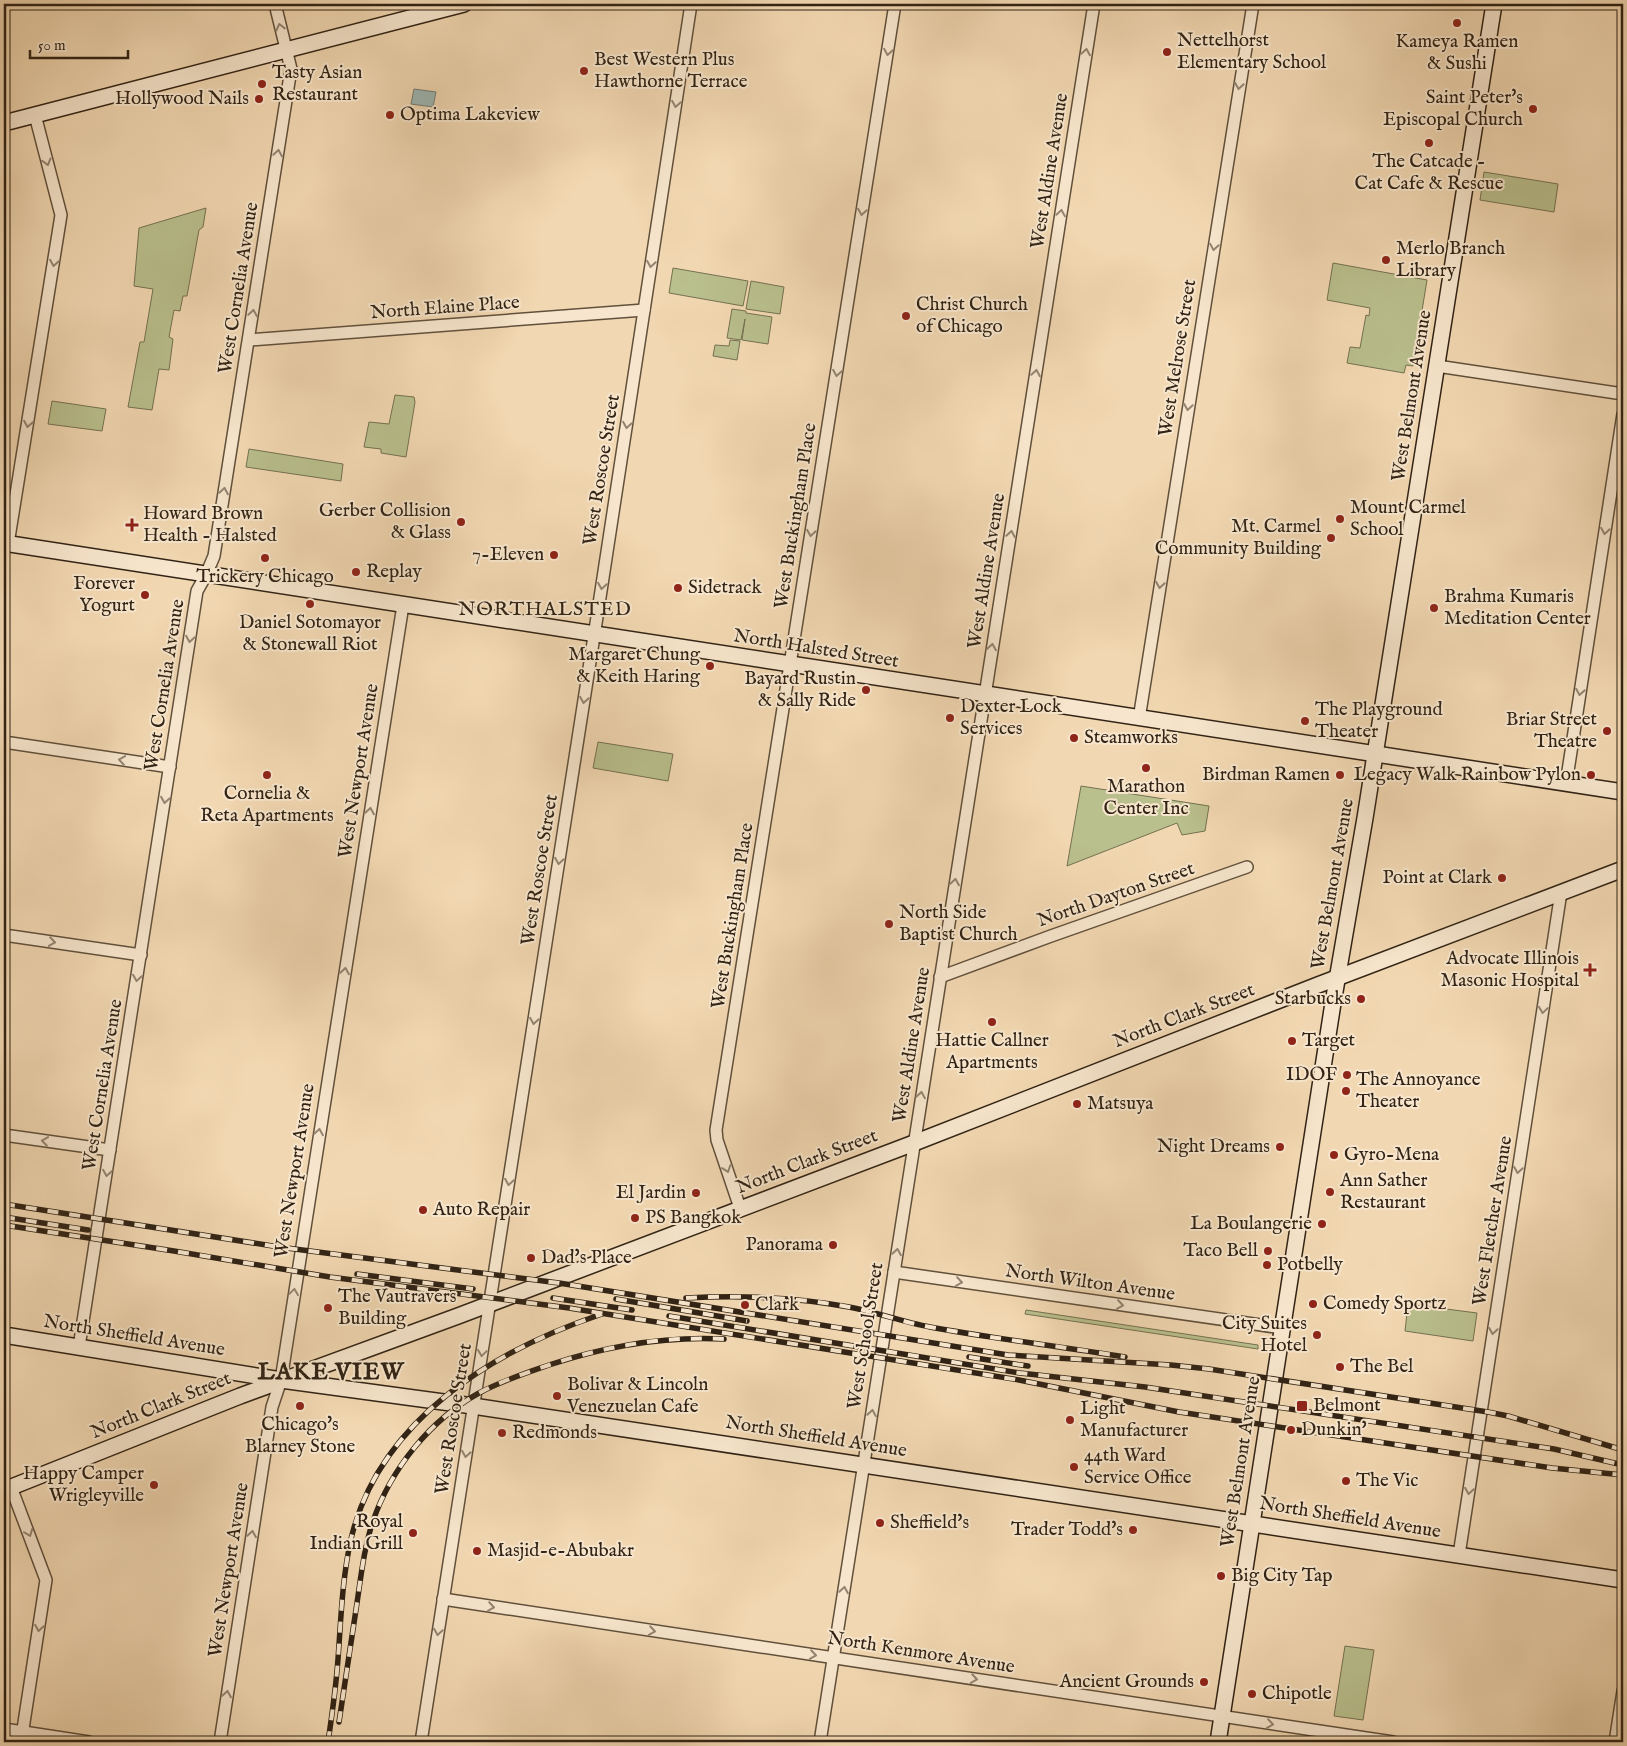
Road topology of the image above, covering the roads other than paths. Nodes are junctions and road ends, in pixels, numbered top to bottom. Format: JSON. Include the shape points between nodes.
{"nodes":[{"id":1,"x":274,"y":4,"type":"edge"},
{"id":2,"x":464,"y":4,"type":"edge"},
{"id":3,"x":691,"y":4,"type":"edge"},
{"id":4,"x":895,"y":4,"type":"edge"},
{"id":5,"x":1094,"y":4,"type":"edge"},
{"id":6,"x":1252,"y":4,"type":"edge"},
{"id":7,"x":1494,"y":4,"type":"edge"},
{"id":8,"x":437,"y":7,"type":"edge"},
{"id":9,"x":286,"y":50,"type":"junction"},
{"id":10,"x":35,"y":115,"type":"junction"},
{"id":11,"x":4,"y":123,"type":"edge"},
{"id":12,"x":644,"y":310,"type":"junction"},
{"id":13,"x":248,"y":340,"type":"junction"},
{"id":14,"x":1437,"y":366,"type":"junction"},
{"id":15,"x":1623,"y":394,"type":"edge"},
{"id":16,"x":1623,"y":414,"type":"edge"},
{"id":17,"x":6,"y":544,"type":"edge"},
{"id":18,"x":206,"y":575,"type":"junction"},
{"id":19,"x":403,"y":605,"type":"junction"},
{"id":20,"x":594,"y":635,"type":"junction"},
{"id":21,"x":790,"y":665,"type":"junction"},
{"id":22,"x":984,"y":695,"type":"junction"},
{"id":23,"x":1139,"y":718,"type":"junction"},
{"id":24,"x":4,"y":742,"type":"edge"},
{"id":25,"x":1375,"y":755,"type":"junction"},
{"id":26,"x":170,"y":767,"type":"junction"},
{"id":27,"x":1566,"y":784,"type":"junction"},
{"id":28,"x":1623,"y":792,"type":"edge"},
{"id":29,"x":1247,"y":867,"type":"dead end"},
{"id":30,"x":1623,"y":869,"type":"edge"},
{"id":31,"x":1561,"y":892,"type":"junction"},
{"id":32,"x":4,"y":935,"type":"edge"},
{"id":33,"x":140,"y":955,"type":"junction"},
{"id":34,"x":940,"y":977,"type":"junction"},
{"id":35,"x":1337,"y":978,"type":"junction"},
{"id":36,"x":4,"y":1135,"type":"edge"},
{"id":37,"x":914,"y":1143,"type":"junction"},
{"id":38,"x":110,"y":1150,"type":"junction"},
{"id":39,"x":740,"y":1208,"type":"junction"},
{"id":40,"x":894,"y":1272,"type":"junction"},
{"id":41,"x":489,"y":1304,"type":"junction"},
{"id":42,"x":1282,"y":1328,"type":"junction"},
{"id":43,"x":4,"y":1335,"type":"edge"},
{"id":44,"x":80,"y":1347,"type":"junction"},
{"id":45,"x":281,"y":1380,"type":"junction"},
{"id":46,"x":473,"y":1406,"type":"junction"},
{"id":47,"x":864,"y":1465,"type":"junction"},
{"id":48,"x":8,"y":1489,"type":"edge"},
{"id":49,"x":1251,"y":1524,"type":"junction"},
{"id":50,"x":1459,"y":1555,"type":"junction"},
{"id":51,"x":1623,"y":1580,"type":"edge"},
{"id":52,"x":443,"y":1599,"type":"junction"},
{"id":53,"x":833,"y":1658,"type":"junction"},
{"id":54,"x":1623,"y":1691,"type":"edge"},
{"id":55,"x":1222,"y":1716,"type":"junction"},
{"id":56,"x":4,"y":1729,"type":"edge"},
{"id":57,"x":22,"y":1737,"type":"edge"},
{"id":58,"x":89,"y":1742,"type":"edge"},
{"id":59,"x":220,"y":1742,"type":"edge"},
{"id":60,"x":421,"y":1742,"type":"edge"},
{"id":61,"x":820,"y":1742,"type":"edge"},
{"id":62,"x":1218,"y":1742,"type":"edge"},
{"id":63,"x":1393,"y":1742,"type":"edge"},
{"id":64,"x":1615,"y":1742,"type":"edge"}],
"edges":[{"from":9,"to":1,"type":"street","name":"West Cornelia Avenue","one_way":true},
{"from":2,"to":8,"type":"main road"},
{"from":3,"to":12,"type":"street","name":"West Roscoe Street","one_way":true},
{"from":4,"to":21,"type":"street","name":"West Buckingham Place","one_way":true},
{"from":22,"to":5,"type":"street","name":"West Aldine Avenue","one_way":true},
{"from":6,"to":23,"type":"street","name":"West Melrose Street","one_way":true},
{"from":7,"to":14,"type":"main road","name":"West Belmont Avenue"},
{"from":8,"to":9,"type":"main road"},
{"from":9,"to":10,"type":"main road"},
{"from":13,"to":9,"type":"street","name":"West Cornelia Avenue","one_way":true,"via":[[291,69]]},
{"from":10,"to":11,"type":"main road"},
{"from":10,"to":17,"type":"street","one_way":true,"via":[[61,215]]},
{"from":12,"to":13,"type":"street","name":"North Elaine Place"},
{"from":12,"to":20,"type":"street","name":"West Roscoe Street","one_way":true},
{"from":18,"to":13,"type":"street","name":"West Cornelia Avenue","one_way":true,"via":[[214,556]]},
{"from":14,"to":15,"type":"street"},
{"from":14,"to":25,"type":"main road","name":"West Belmont Avenue"},
{"from":16,"to":27,"type":"street","one_way":true},
{"from":17,"to":18,"type":"main road","name":"North Halsted Street"},
{"from":18,"to":19,"type":"main road","name":"North Halsted Street"},
{"from":18,"to":26,"type":"street","name":"West Cornelia Avenue","one_way":true,"via":[[197,591]]},
{"from":19,"to":20,"type":"main road","name":"North Halsted Street"},
{"from":45,"to":19,"type":"street","name":"West Newport Avenue","one_way":true},
{"from":20,"to":21,"type":"main road","name":"North Halsted Street"},
{"from":20,"to":41,"type":"street","name":"West Roscoe Street","one_way":true},
{"from":21,"to":22,"type":"main road","name":"North Halsted Street"},
{"from":21,"to":39,"type":"street","name":"West Buckingham Place","one_way":true,"via":[[716,1130]]},
{"from":22,"to":23,"type":"main road","name":"North Halsted Street"},
{"from":34,"to":22,"type":"street","name":"West Aldine Avenue","one_way":true},
{"from":23,"to":25,"type":"main road","name":"North Halsted Street"},
{"from":26,"to":24,"type":"street","one_way":true},
{"from":25,"to":27,"type":"main road","name":"North Halsted Street"},
{"from":25,"to":35,"type":"main road","name":"West Belmont Avenue"},
{"from":26,"to":33,"type":"street","name":"West Cornelia Avenue","one_way":true},
{"from":27,"to":28,"type":"main road","name":"North Halsted Street"},
{"from":29,"to":34,"type":"street","name":"North Dayton Street"},
{"from":30,"to":31,"type":"main road","name":"North Clark Street"},
{"from":31,"to":35,"type":"main road","name":"North Clark Street"},
{"from":31,"to":50,"type":"street","name":"West Fletcher Avenue","one_way":true},
{"from":32,"to":33,"type":"street","one_way":true},
{"from":33,"to":38,"type":"street","name":"West Cornelia Avenue","one_way":true},
{"from":37,"to":34,"type":"street","name":"West Aldine Avenue","one_way":true},
{"from":35,"to":37,"type":"main road","name":"North Clark Street"},
{"from":35,"to":42,"type":"main road","name":"West Belmont Avenue"},
{"from":38,"to":36,"type":"street","one_way":true},
{"from":37,"to":39,"type":"main road","name":"North Clark Street"},
{"from":40,"to":37,"type":"street","name":"West School Street","one_way":true},
{"from":38,"to":44,"type":"street","name":"West Cornelia Avenue","one_way":true},
{"from":39,"to":41,"type":"main road","name":"North Clark Street"},
{"from":40,"to":42,"type":"street","name":"North Wilton Avenue","one_way":true},
{"from":47,"to":40,"type":"street","name":"West School Street","one_way":true},
{"from":41,"to":45,"type":"main road","name":"North Clark Street"},
{"from":41,"to":46,"type":"street","name":"West Roscoe Street","one_way":true},
{"from":42,"to":49,"type":"main road","name":"West Belmont Avenue"},
{"from":43,"to":44,"type":"main road","name":"North Sheffield Avenue"},
{"from":44,"to":45,"type":"main road","name":"North Sheffield Avenue"},
{"from":45,"to":46,"type":"main road","name":"North Sheffield Avenue"},
{"from":45,"to":48,"type":"main road","name":"North Clark Street"},
{"from":59,"to":45,"type":"street","name":"West Newport Avenue","one_way":true,"via":[[272,1407]]},
{"from":46,"to":47,"type":"main road","name":"North Sheffield Avenue"},
{"from":46,"to":52,"type":"street","name":"West Roscoe Street","one_way":true},
{"from":47,"to":49,"type":"main road","name":"North Sheffield Avenue"},
{"from":53,"to":47,"type":"street","name":"West School Street","one_way":true},
{"from":48,"to":57,"type":"street","one_way":true,"via":[[46,1580]]},
{"from":49,"to":50,"type":"main road","name":"North Sheffield Avenue"},
{"from":49,"to":55,"type":"main road","name":"West Belmont Avenue"},
{"from":50,"to":51,"type":"main road","name":"North Sheffield Avenue"},
{"from":52,"to":53,"type":"street","name":"North Kenmore Avenue","one_way":true},
{"from":52,"to":60,"type":"street","name":"West Roscoe Street","one_way":true},
{"from":53,"to":55,"type":"street","name":"North Kenmore Avenue","one_way":true},
{"from":53,"to":61,"type":"street","name":"West School Street"},
{"from":54,"to":64,"type":"street"},
{"from":55,"to":62,"type":"main road","name":"West Belmont Avenue"},
{"from":55,"to":63,"type":"street","name":"North Kenmore Avenue","one_way":true},
{"from":56,"to":57,"type":"street"},
{"from":57,"to":58,"type":"street"}]}
